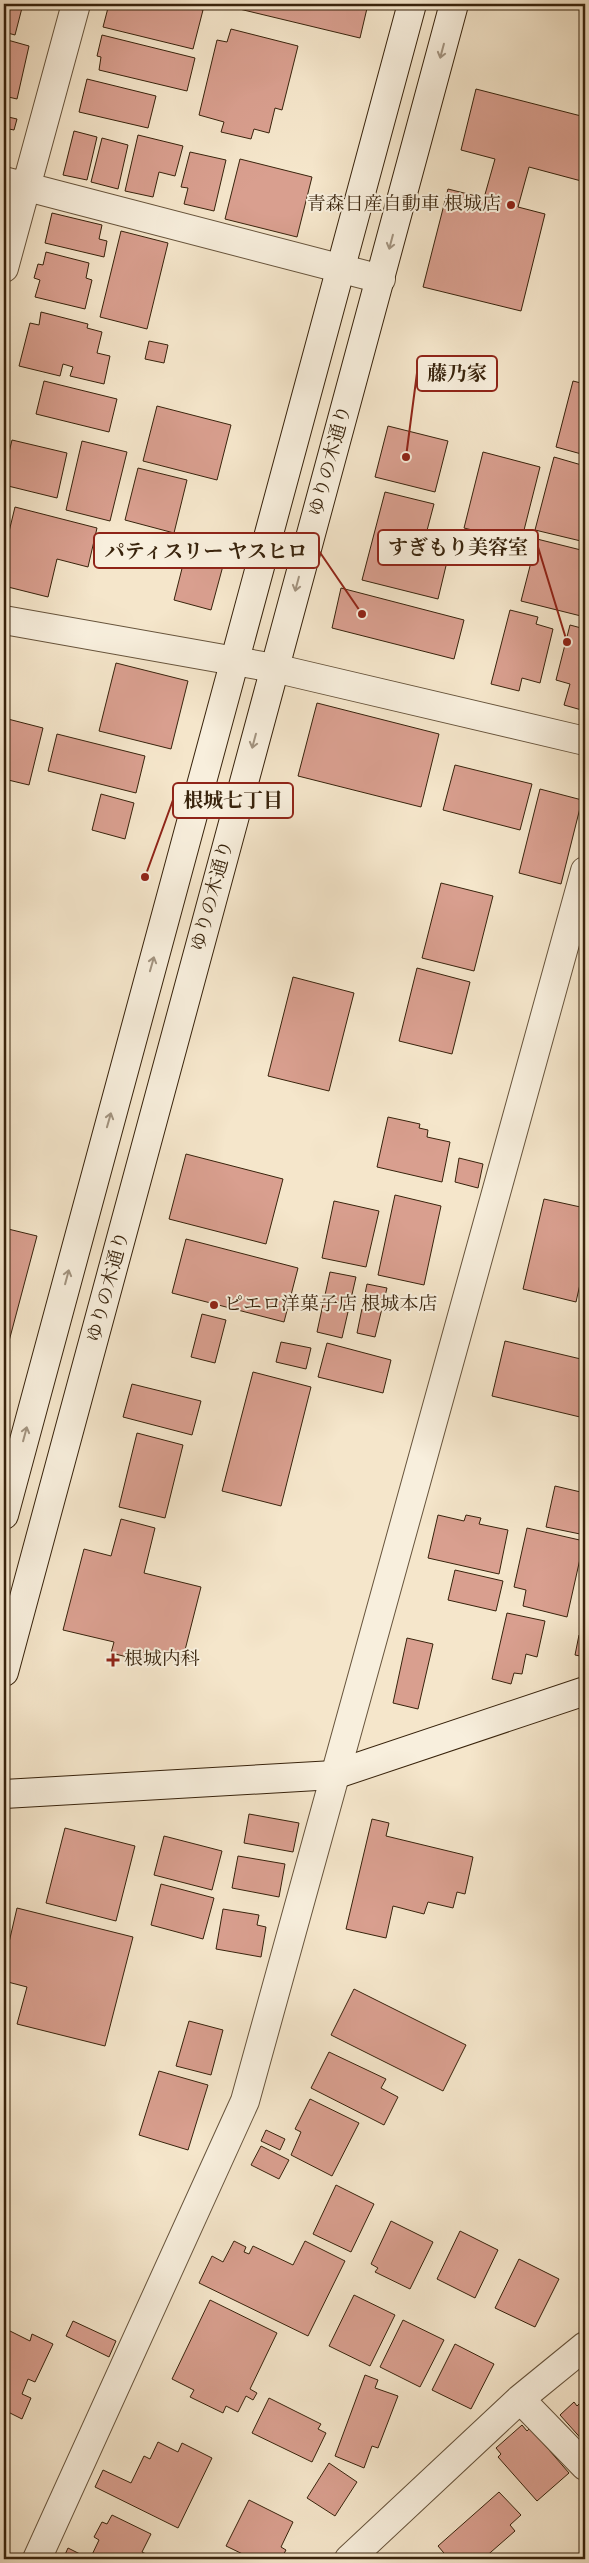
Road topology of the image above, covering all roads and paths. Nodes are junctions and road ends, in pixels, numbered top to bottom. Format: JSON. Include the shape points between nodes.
{"nodes":[{"id":1,"x":76,"y":4,"type":"edge"},
{"id":2,"x":412,"y":4,"type":"edge"},
{"id":3,"x":454,"y":4,"type":"edge"},
{"id":4,"x":15,"y":184,"type":"edge"},
{"id":5,"x":4,"y":268,"type":"edge"},
{"id":6,"x":342,"y":268,"type":"junction"},
{"id":7,"x":381,"y":279,"type":"junction"},
{"id":8,"x":4,"y":620,"type":"edge"},
{"id":9,"x":236,"y":663,"type":"junction"},
{"id":10,"x":274,"y":668,"type":"junction"},
{"id":11,"x":585,"y":740,"type":"edge"},
{"id":12,"x":585,"y":871,"type":"edge"},
{"id":13,"x":4,"y":1515,"type":"edge"},
{"id":14,"x":4,"y":1672,"type":"edge"},
{"id":15,"x":585,"y":1691,"type":"edge"},
{"id":16,"x":334,"y":1775,"type":"junction"},
{"id":17,"x":4,"y":1794,"type":"edge"},
{"id":18,"x":585,"y":2346,"type":"edge"},
{"id":19,"x":520,"y":2399,"type":"junction"},
{"id":20,"x":585,"y":2466,"type":"edge"},
{"id":21,"x":37,"y":2559,"type":"edge"},
{"id":22,"x":349,"y":2559,"type":"edge"}],
"edges":[{"from":1,"to":4,"type":"street"},
{"from":2,"to":6,"type":"street","name":"ゆりの木通り"},
{"from":3,"to":7,"type":"street","name":"ゆりの木通り","one_way":true},
{"from":4,"to":5,"type":"street"},
{"from":4,"to":6,"type":"street"},
{"from":6,"to":7,"type":"street"},
{"from":6,"to":9,"type":"street","name":"ゆりの木通り"},
{"from":7,"to":10,"type":"street","name":"ゆりの木通り","one_way":true},
{"from":8,"to":9,"type":"street"},
{"from":9,"to":10,"type":"street"},
{"from":13,"to":9,"type":"street","name":"ゆりの木通り","one_way":true},
{"from":10,"to":11,"type":"street"},
{"from":10,"to":14,"type":"street","name":"ゆりの木通り","one_way":true},
{"from":12,"to":16,"type":"street"},
{"from":15,"to":16,"type":"street"},
{"from":16,"to":17,"type":"street"},
{"from":16,"to":21,"type":"street","via":[[245,2100]]},
{"from":18,"to":19,"type":"street"},
{"from":19,"to":20,"type":"street"},
{"from":19,"to":22,"type":"street"}]}
